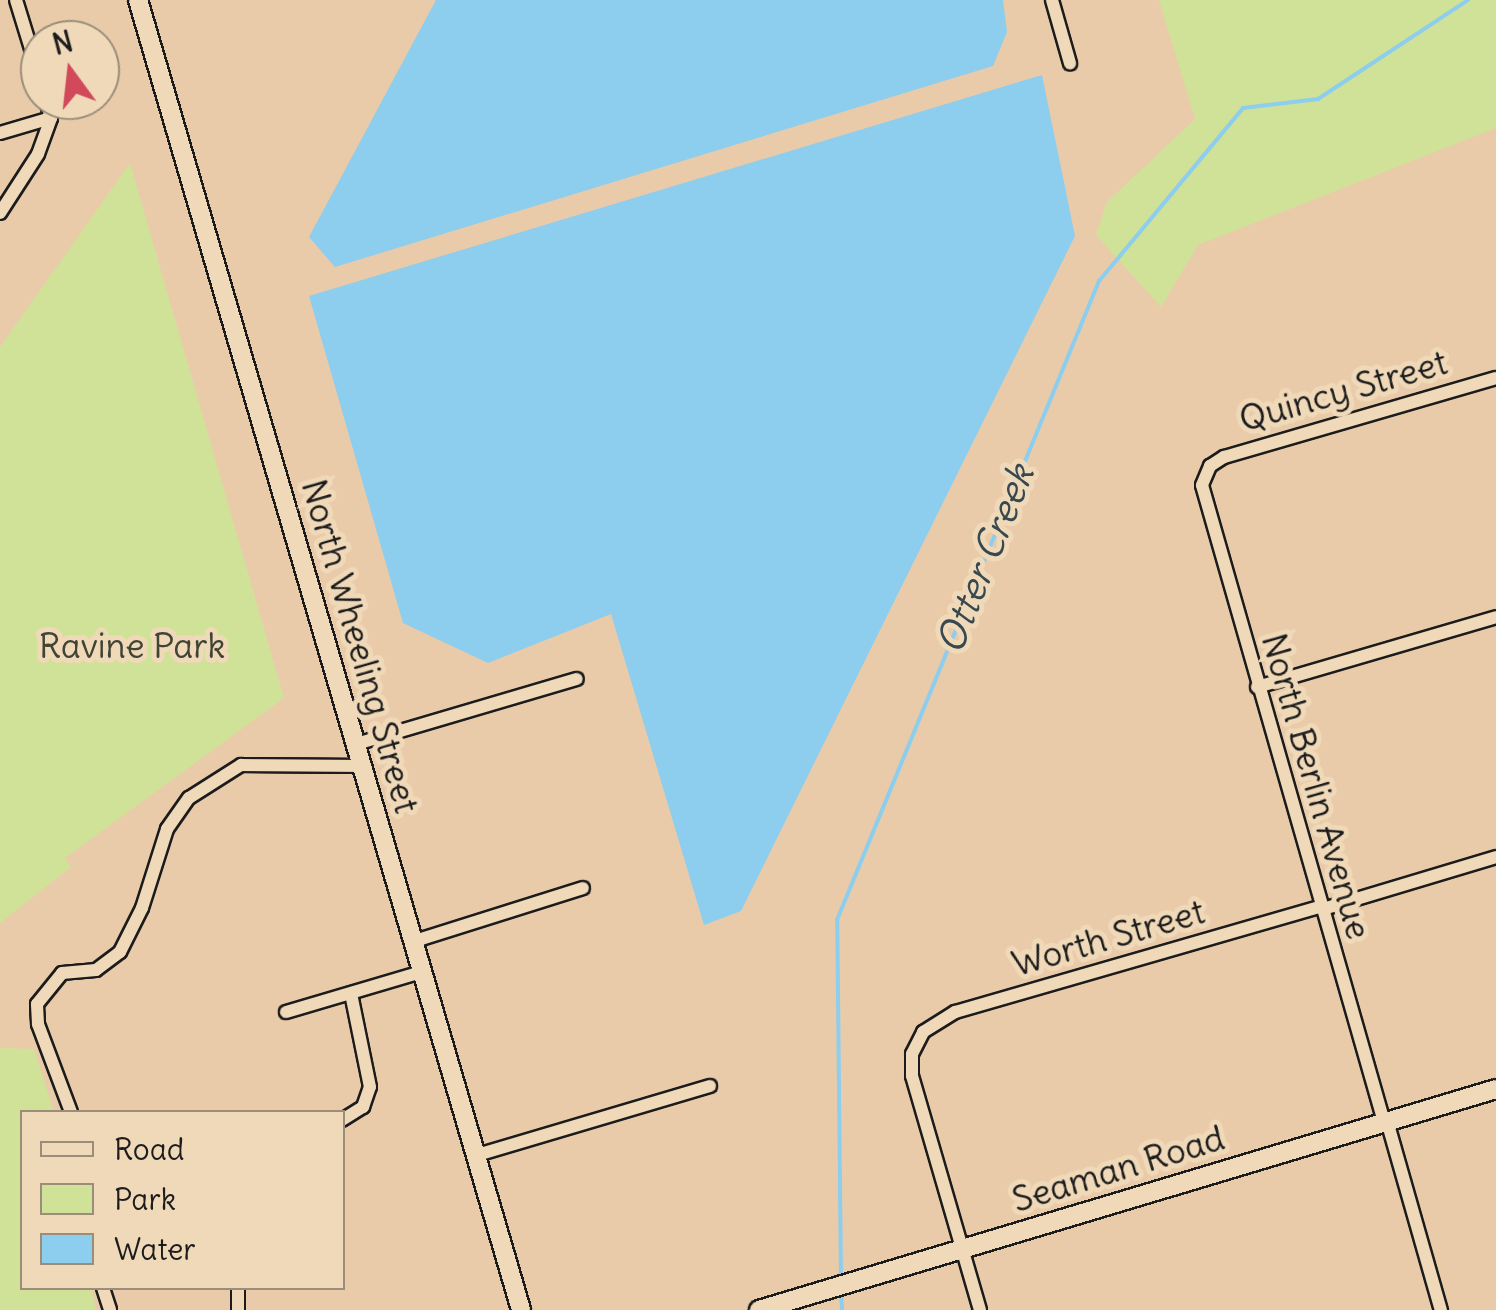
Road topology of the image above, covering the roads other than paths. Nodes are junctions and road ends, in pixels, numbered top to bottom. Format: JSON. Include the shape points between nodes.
{"nodes":[{"id":1,"x":138,"y":0,"type":"edge"},
{"id":2,"x":1052,"y":0,"type":"edge"},
{"id":3,"x":1070,"y":63,"type":"dead end"},
{"id":4,"x":45,"y":120,"type":"edge"},
{"id":5,"x":50,"y":120,"type":"edge"},
{"id":6,"x":0,"y":134,"type":"edge"},
{"id":7,"x":0,"y":213,"type":"edge"},
{"id":8,"x":1496,"y":378,"type":"edge"},
{"id":9,"x":1210,"y":466,"type":"joint"},
{"id":10,"x":1496,"y":617,"type":"edge"},
{"id":11,"x":577,"y":678,"type":"dead end"},
{"id":12,"x":1257,"y":688,"type":"junction"},
{"id":13,"x":356,"y":744,"type":"junction"},
{"id":14,"x":362,"y":766,"type":"junction"},
{"id":15,"x":1496,"y":857,"type":"edge"},
{"id":16,"x":583,"y":888,"type":"dead end"},
{"id":17,"x":1322,"y":907,"type":"junction"},
{"id":18,"x":415,"y":941,"type":"junction"},
{"id":19,"x":424,"y":971,"type":"junction"},
{"id":20,"x":350,"y":994,"type":"junction"},
{"id":21,"x":286,"y":1012,"type":"dead end"},
{"id":22,"x":710,"y":1086,"type":"dead end"},
{"id":23,"x":1496,"y":1089,"type":"edge"},
{"id":24,"x":70,"y":1110,"type":"edge"},
{"id":25,"x":345,"y":1118,"type":"edge"},
{"id":26,"x":1386,"y":1122,"type":"junction"},
{"id":27,"x":477,"y":1155,"type":"junction"},
{"id":28,"x":962,"y":1249,"type":"junction"},
{"id":29,"x":521,"y":1310,"type":"edge"},
{"id":30,"x":760,"y":1310,"type":"edge"},
{"id":31,"x":980,"y":1310,"type":"edge"},
{"id":32,"x":1441,"y":1310,"type":"edge"}],
"edges":[{"from":1,"to":13,"type":"street","name":"North Wheeling Street"},
{"from":2,"to":3,"type":"street"},
{"from":4,"to":6,"type":"street"},
{"from":5,"to":7,"type":"street","via":[[38,154]]},
{"from":8,"to":9,"type":"street","name":"Quincy Street"},
{"from":9,"to":12,"type":"street","name":"North Berlin Avenue","via":[[1202,499]]},
{"from":10,"to":12,"type":"street"},
{"from":11,"to":13,"type":"street"},
{"from":12,"to":17,"type":"street","name":"North Berlin Avenue"},
{"from":13,"to":14,"type":"street","name":"North Wheeling Street"},
{"from":14,"to":18,"type":"street","name":"North Wheeling Street"},
{"from":14,"to":24,"type":"street","via":[[241,765],[189,798],[167,829],[120,952],[96,970],[62,973],[37,1004],[38,1024]]},
{"from":15,"to":17,"type":"street","name":"Worth Street"},
{"from":16,"to":18,"type":"street"},
{"from":17,"to":26,"type":"street","name":"North Berlin Avenue"},
{"from":17,"to":28,"type":"street","name":"Worth Street","via":[[955,1012],[918,1039],[914,1088]]},
{"from":18,"to":19,"type":"street","name":"North Wheeling Street"},
{"from":19,"to":20,"type":"street"},
{"from":19,"to":27,"type":"street","name":"North Wheeling Street"},
{"from":20,"to":21,"type":"street"},
{"from":20,"to":25,"type":"street","via":[[370,1088],[364,1108]]},
{"from":22,"to":27,"type":"street"},
{"from":23,"to":26,"type":"street","name":"Seaman Road"},
{"from":26,"to":28,"type":"street","name":"Seaman Road"},
{"from":26,"to":32,"type":"street","name":"North Berlin Avenue"},
{"from":27,"to":29,"type":"street","name":"North Wheeling Street"},
{"from":28,"to":30,"type":"street","name":"Seaman Road"},
{"from":28,"to":31,"type":"street"}]}
